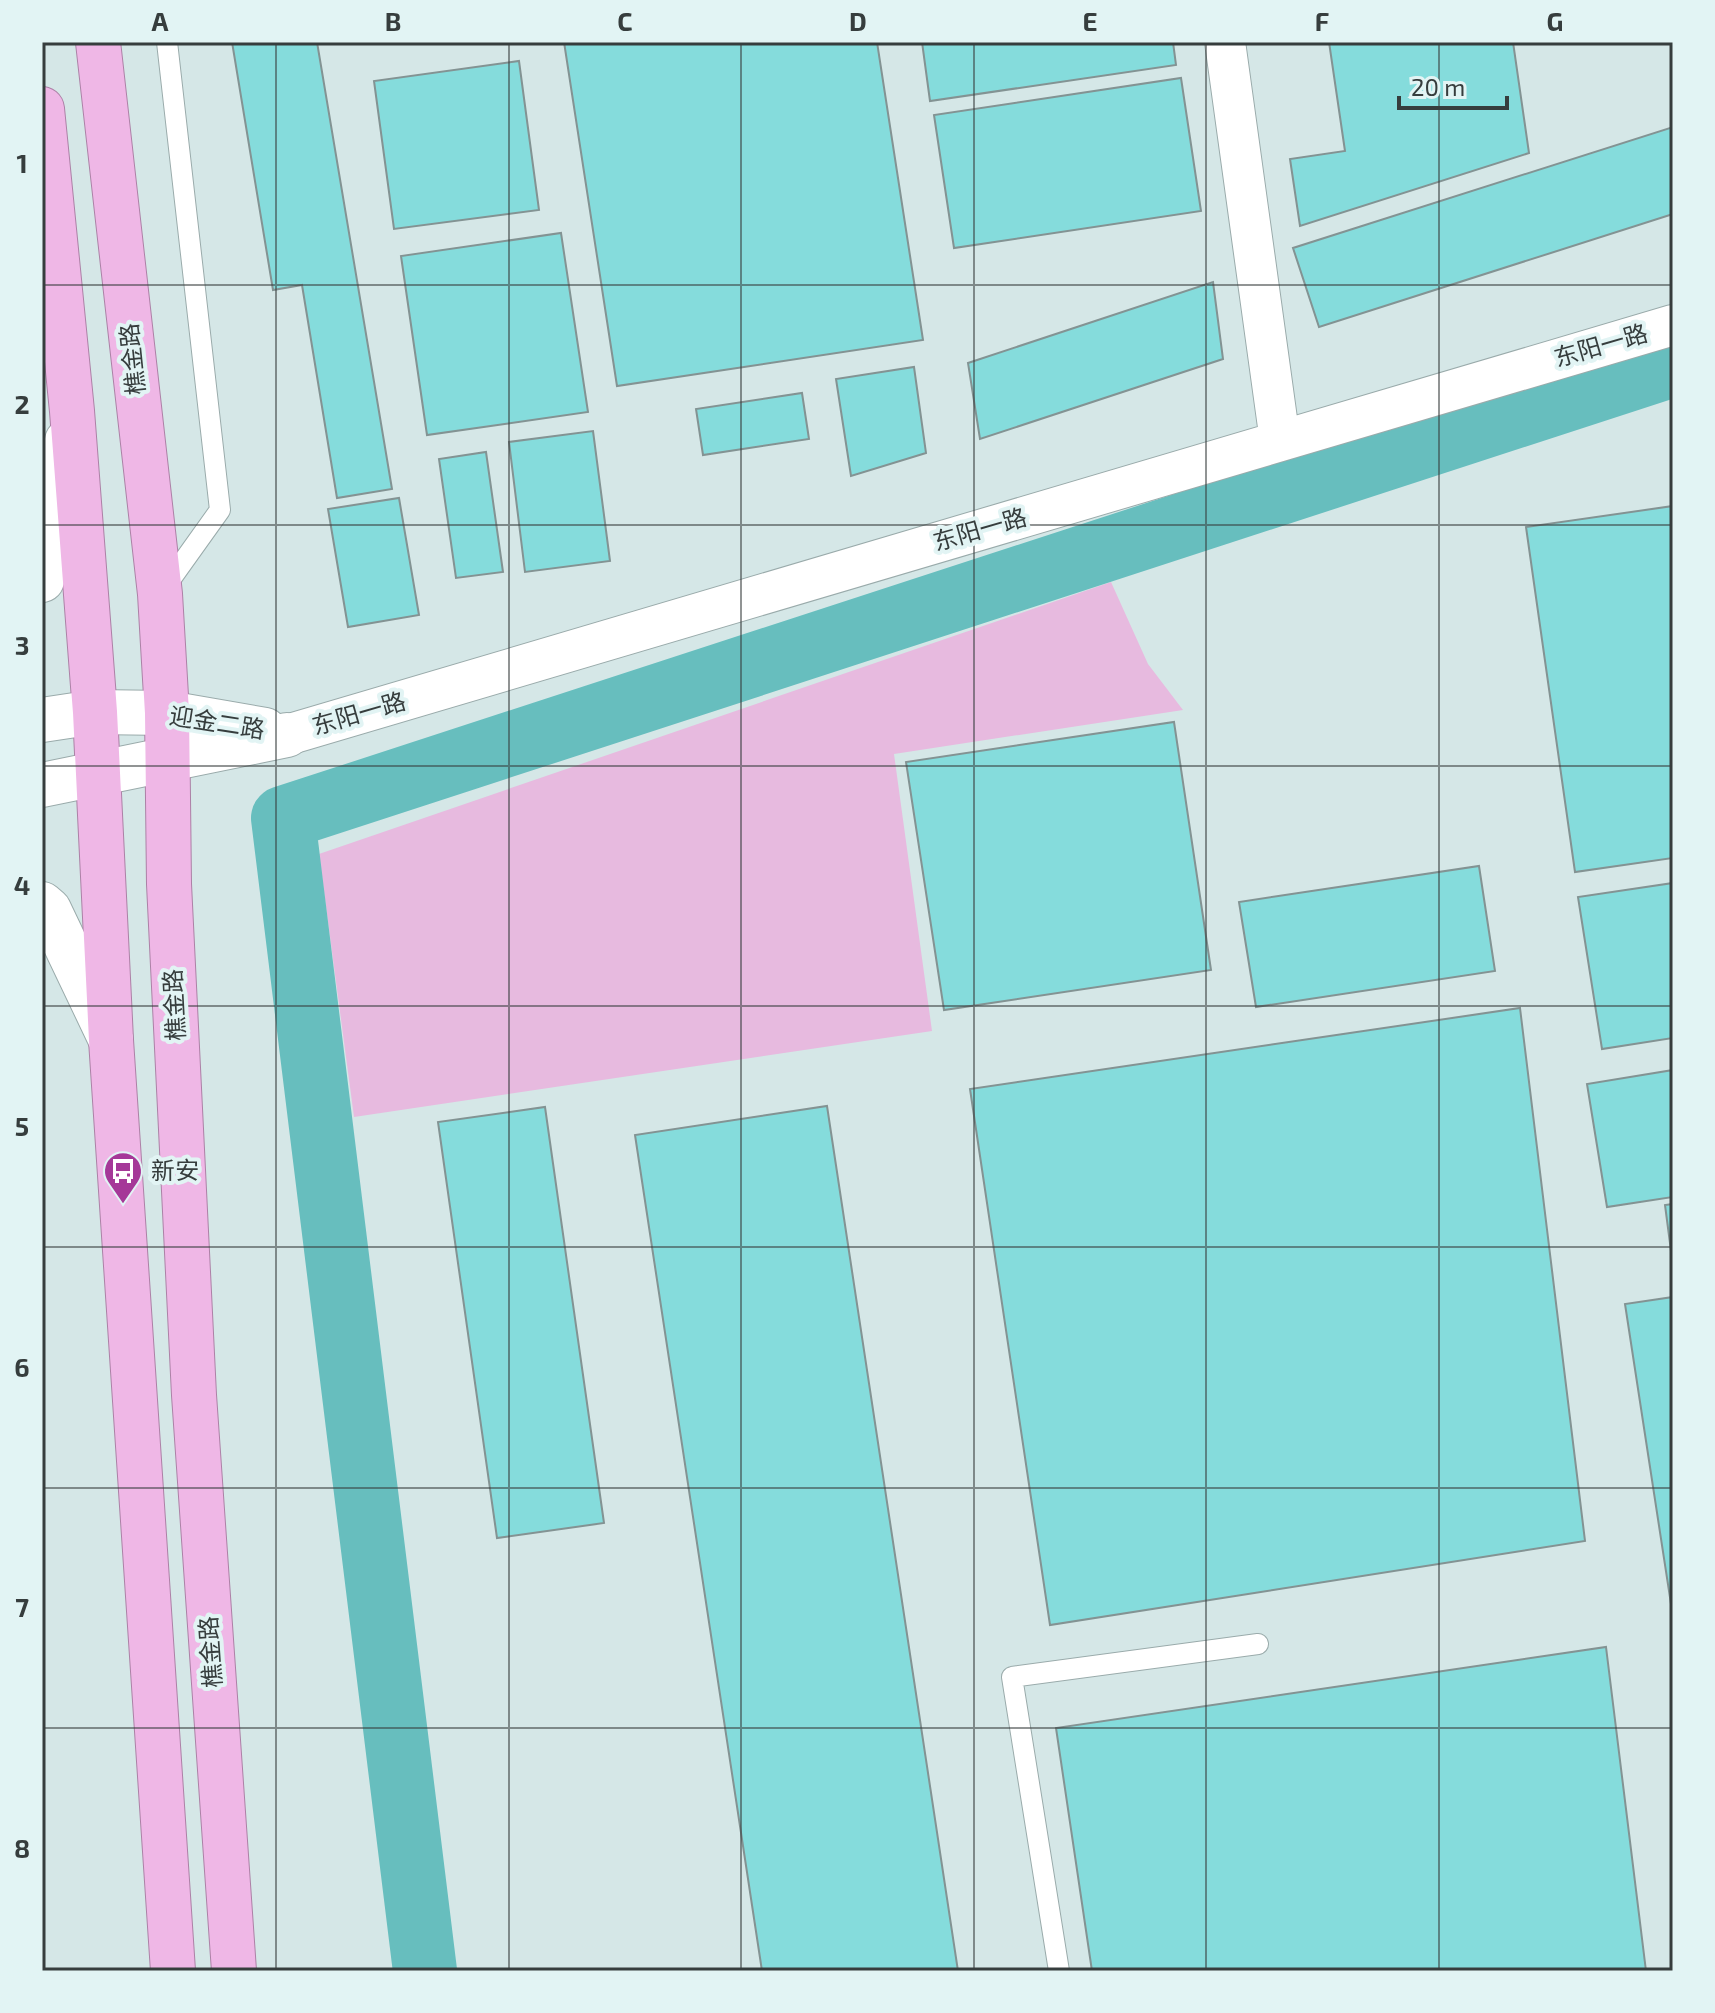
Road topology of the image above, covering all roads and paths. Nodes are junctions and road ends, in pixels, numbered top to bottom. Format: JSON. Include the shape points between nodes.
{"nodes":[{"id":1,"x":98,"y":42,"type":"edge"},
{"id":2,"x":167,"y":42,"type":"edge"},
{"id":3,"x":1225,"y":42,"type":"edge"},
{"id":4,"x":42,"y":109,"type":"edge"},
{"id":5,"x":1673,"y":325,"type":"edge"},
{"id":6,"x":62,"y":401,"type":"junction"},
{"id":7,"x":1280,"y":441,"type":"junction"},
{"id":8,"x":42,"y":580,"type":"edge"},
{"id":9,"x":160,"y":594,"type":"junction"},
{"id":10,"x":95,"y":712,"type":"junction"},
{"id":11,"x":167,"y":713,"type":"junction"},
{"id":12,"x":42,"y":720,"type":"edge"},
{"id":13,"x":287,"y":735,"type":"junction"},
{"id":14,"x":168,"y":758,"type":"junction"},
{"id":15,"x":98,"y":774,"type":"junction"},
{"id":16,"x":42,"y":785,"type":"edge"},
{"id":17,"x":42,"y":904,"type":"edge"},
{"id":18,"x":111,"y":1040,"type":"junction"},
{"id":19,"x":1258,"y":1644,"type":"dead end"},
{"id":20,"x":173,"y":1971,"type":"edge"},
{"id":21,"x":234,"y":1971,"type":"edge"},
{"id":22,"x":1059,"y":1971,"type":"edge"}],
"edges":[{"from":1,"to":9,"type":"highway","name":"樵金路"},
{"from":2,"to":9,"type":"lane","via":[[220,510]]},
{"from":3,"to":7,"type":"street"},
{"from":4,"to":6,"type":"highway"},
{"from":5,"to":7,"type":"street","name":"东阳一路"},
{"from":6,"to":8,"type":"street"},
{"from":6,"to":10,"type":"highway"},
{"from":7,"to":13,"type":"street","name":"东阳一路"},
{"from":9,"to":11,"type":"highway","name":"樵金路"},
{"from":10,"to":11,"type":"street","name":"迎金二路"},
{"from":10,"to":12,"type":"street","name":"迎金二路"},
{"from":10,"to":15,"type":"highway"},
{"from":11,"to":13,"type":"street","name":"迎金二路"},
{"from":11,"to":14,"type":"highway","name":"樵金路"},
{"from":13,"to":14,"type":"street","name":"迎金二路"},
{"from":14,"to":15,"type":"street","name":"迎金二路"},
{"from":14,"to":21,"type":"highway","name":"樵金路","via":[[169,884],[194,1395]]},
{"from":15,"to":16,"type":"street","name":"迎金二路"},
{"from":15,"to":18,"type":"highway"},
{"from":17,"to":18,"type":"street"},
{"from":18,"to":20,"type":"highway"},
{"from":19,"to":22,"type":"lane","via":[[1012,1677]]}]}
